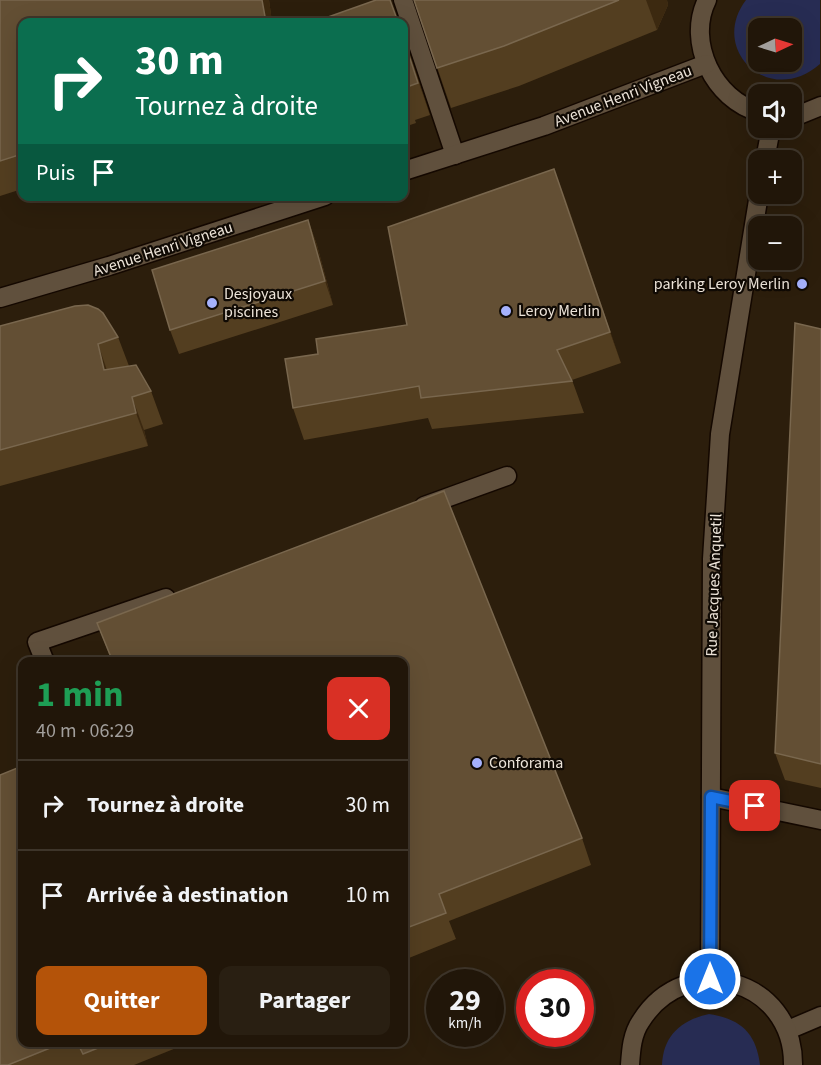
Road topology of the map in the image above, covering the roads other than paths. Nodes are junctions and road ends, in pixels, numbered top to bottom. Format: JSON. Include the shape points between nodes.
{"nodes":[{"id":1,"x":403,"y":0,"type":"edge"},
{"id":2,"x":707,"y":0,"type":"edge"},
{"id":3,"x":706,"y":64,"type":"junction"},
{"id":4,"x":821,"y":106,"type":"edge"},
{"id":5,"x":748,"y":107,"type":"edge"},
{"id":6,"x":802,"y":113,"type":"edge"},
{"id":7,"x":455,"y":154,"type":"junction"},
{"id":8,"x":408,"y":170,"type":"edge"},
{"id":9,"x":310,"y":201,"type":"edge"},
{"id":10,"x":757,"y":204,"type":"edge"},
{"id":11,"x":0,"y":298,"type":"edge"},
{"id":12,"x":507,"y":476,"type":"dead end"},
{"id":13,"x":406,"y":513,"type":"edge"},
{"id":14,"x":181,"y":592,"type":"edge"},
{"id":15,"x":43,"y":657,"type":"edge"},
{"id":16,"x":711,"y":797,"type":"junction"},
{"id":17,"x":821,"y":820,"type":"edge"},
{"id":18,"x":710,"y":979,"type":"junction"},
{"id":19,"x":821,"y":1016,"type":"edge"},
{"id":20,"x":788,"y":1030,"type":"junction"},
{"id":21,"x":630,"y":1065,"type":"edge"},
{"id":22,"x":793,"y":1065,"type":"edge"}],
"edges":[{"from":1,"to":7,"type":"street"},
{"from":2,"to":3,"type":"street","name":"Avenue Henri Vigneau","via":[[700,37]]},
{"from":3,"to":5,"type":"street","name":"Avenue Henri Vigneau","via":[[717,84],[733,100]]},
{"from":3,"to":7,"type":"street","name":"Avenue Henri Vigneau","via":[[544,126]]},
{"from":4,"to":6,"type":"street"},
{"from":7,"to":8,"type":"street","name":"Avenue Henri Vigneau"},
{"from":9,"to":11,"type":"street","name":"Avenue Henri Vigneau"},
{"from":10,"to":16,"type":"street","name":"Rue Jacques Anquetil","via":[[720,434],[712,559]]},
{"from":12,"to":13,"type":"street"},
{"from":14,"to":15,"type":"street","via":[[37,642]]},
{"from":16,"to":17,"type":"street"},
{"from":16,"to":18,"type":"street","name":"Rue Jacques Anquetil"},
{"from":18,"to":20,"type":"street","via":[[747,987],[772,1005]]},
{"from":18,"to":21,"type":"street","via":[[681,986],[657,1000],[640,1021]]},
{"from":19,"to":20,"type":"street"},
{"from":20,"to":22,"type":"street"}]}
